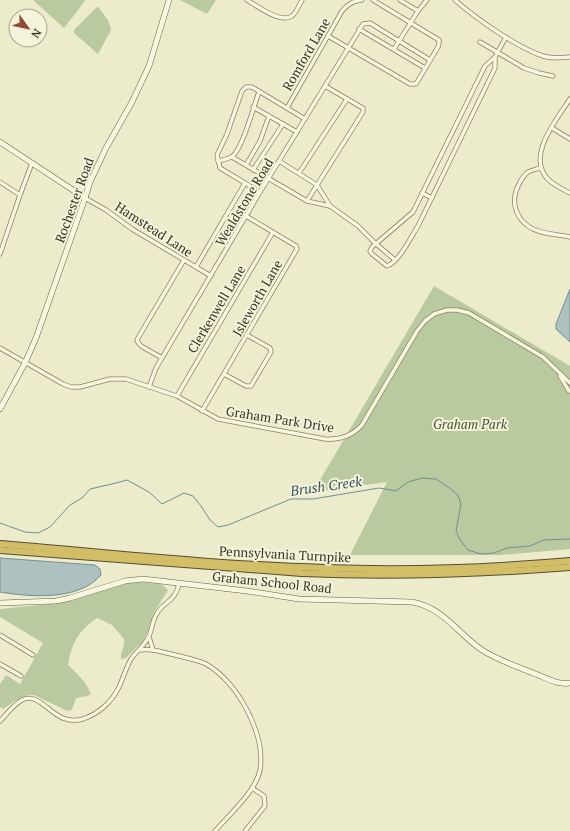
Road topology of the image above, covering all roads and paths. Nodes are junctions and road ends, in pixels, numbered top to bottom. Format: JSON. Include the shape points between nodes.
{"nodes":[{"id":1,"x":169,"y":0,"type":"edge"},
{"id":2,"x":247,"y":0,"type":"edge"},
{"id":3,"x":302,"y":0,"type":"edge"},
{"id":4,"x":362,"y":0,"type":"edge"},
{"id":5,"x":373,"y":0,"type":"edge"},
{"id":6,"x":400,"y":0,"type":"edge"},
{"id":7,"x":427,"y":0,"type":"edge"},
{"id":8,"x":455,"y":0,"type":"edge"},
{"id":9,"x":418,"y":11,"type":"junction"},
{"id":10,"x":411,"y":23,"type":"junction"},
{"id":11,"x":359,"y":29,"type":"junction"},
{"id":12,"x":328,"y":36,"type":"junction"},
{"id":13,"x":506,"y":37,"type":"junction"},
{"id":14,"x":400,"y":42,"type":"junction"},
{"id":15,"x":480,"y":42,"type":"dead end"},
{"id":16,"x":348,"y":48,"type":"junction"},
{"id":17,"x":394,"y":49,"type":"junction"},
{"id":18,"x":498,"y":52,"type":"junction"},
{"id":19,"x":495,"y":57,"type":"junction"},
{"id":20,"x":570,"y":57,"type":"edge"},
{"id":21,"x":430,"y":60,"type":"junction"},
{"id":22,"x":425,"y":68,"type":"junction"},
{"id":23,"x":483,"y":70,"type":"junction"},
{"id":24,"x":492,"y":74,"type":"junction"},
{"id":25,"x":552,"y":76,"type":"dead end"},
{"id":26,"x":325,"y":86,"type":"junction"},
{"id":27,"x":259,"y":92,"type":"junction"},
{"id":28,"x":346,"y":99,"type":"junction"},
{"id":29,"x":570,"y":99,"type":"edge"},
{"id":30,"x":253,"y":107,"type":"junction"},
{"id":31,"x":287,"y":108,"type":"junction"},
{"id":32,"x":463,"y":112,"type":"junction"},
{"id":33,"x":269,"y":116,"type":"junction"},
{"id":34,"x":471,"y":116,"type":"junction"},
{"id":35,"x":305,"y":119,"type":"junction"},
{"id":36,"x":282,"y":124,"type":"junction"},
{"id":37,"x":552,"y":128,"type":"junction"},
{"id":38,"x":297,"y":132,"type":"junction"},
{"id":39,"x":570,"y":139,"type":"edge"},
{"id":40,"x":0,"y":142,"type":"edge"},
{"id":41,"x":442,"y":152,"type":"junction"},
{"id":42,"x":452,"y":156,"type":"junction"},
{"id":43,"x":232,"y":157,"type":"junction"},
{"id":44,"x":218,"y":161,"type":"junction"},
{"id":45,"x":279,"y":161,"type":"junction"},
{"id":46,"x":32,"y":163,"type":"junction"},
{"id":47,"x":246,"y":165,"type":"junction"},
{"id":48,"x":540,"y":168,"type":"junction"},
{"id":49,"x":253,"y":170,"type":"junction"},
{"id":50,"x":299,"y":174,"type":"junction"},
{"id":51,"x":268,"y":179,"type":"junction"},
{"id":52,"x":0,"y":182,"type":"edge"},
{"id":53,"x":245,"y":183,"type":"junction"},
{"id":54,"x":317,"y":185,"type":"junction"},
{"id":55,"x":260,"y":192,"type":"junction"},
{"id":56,"x":570,"y":192,"type":"edge"},
{"id":57,"x":422,"y":193,"type":"junction"},
{"id":58,"x":20,"y":195,"type":"junction"},
{"id":59,"x":86,"y":198,"type":"junction"},
{"id":60,"x":432,"y":198,"type":"junction"},
{"id":61,"x":307,"y":201,"type":"junction"},
{"id":62,"x":330,"y":206,"type":"junction"},
{"id":63,"x":246,"y":216,"type":"junction"},
{"id":64,"x":273,"y":232,"type":"junction"},
{"id":65,"x":570,"y":237,"type":"edge"},
{"id":66,"x":375,"y":243,"type":"junction"},
{"id":67,"x":0,"y":254,"type":"edge"},
{"id":68,"x":184,"y":260,"type":"junction"},
{"id":69,"x":395,"y":260,"type":"junction"},
{"id":70,"x":196,"y":267,"type":"junction"},
{"id":71,"x":211,"y":276,"type":"junction"},
{"id":72,"x":247,"y":335,"type":"junction"},
{"id":73,"x":0,"y":348,"type":"edge"},
{"id":74,"x":162,"y":358,"type":"junction"},
{"id":75,"x":26,"y":363,"type":"junction"},
{"id":76,"x":558,"y":372,"type":"junction"},
{"id":77,"x":224,"y":374,"type":"junction"},
{"id":78,"x":570,"y":383,"type":"edge"},
{"id":79,"x":149,"y":387,"type":"junction"},
{"id":80,"x":570,"y":391,"type":"edge"},
{"id":81,"x":177,"y":396,"type":"junction"},
{"id":82,"x":0,"y":409,"type":"edge"},
{"id":83,"x":202,"y":411,"type":"junction"},
{"id":84,"x":0,"y":544,"type":"edge"},
{"id":85,"x":0,"y":550,"type":"edge"},
{"id":86,"x":570,"y":561,"type":"edge"},
{"id":87,"x":570,"y":567,"type":"edge"},
{"id":88,"x":179,"y":584,"type":"junction"},
{"id":89,"x":0,"y":603,"type":"edge"},
{"id":90,"x":0,"y":635,"type":"edge"},
{"id":91,"x":149,"y":637,"type":"junction"},
{"id":92,"x":141,"y":650,"type":"junction"},
{"id":93,"x":153,"y":650,"type":"junction"},
{"id":94,"x":33,"y":655,"type":"dead end"},
{"id":95,"x":0,"y":664,"type":"edge"},
{"id":96,"x":21,"y":676,"type":"dead end"},
{"id":97,"x":570,"y":683,"type":"edge"},
{"id":98,"x":0,"y":721,"type":"edge"},
{"id":99,"x":252,"y":788,"type":"junction"},
{"id":100,"x":215,"y":831,"type":"edge"},
{"id":101,"x":245,"y":831,"type":"edge"}],
"edges":[{"from":1,"to":59,"type":"street","name":"Rochester Road","via":[[149,66],[95,169]]},
{"from":2,"to":3,"type":"street","via":[[281,18],[292,16]]},
{"from":4,"to":12,"type":"street","name":"Romford Lane","via":[[348,4]]},
{"from":5,"to":10,"type":"street"},
{"from":6,"to":9,"type":"street"},
{"from":7,"to":9,"type":"street"},
{"from":8,"to":13,"type":"street"},
{"from":9,"to":10,"type":"street"},
{"from":10,"to":14,"type":"street"},
{"from":10,"to":21,"type":"street","via":[[440,43]]},
{"from":11,"to":14,"type":"street","via":[[363,24],[370,23]]},
{"from":11,"to":16,"type":"street","name":"Wealdstone Road"},
{"from":11,"to":17,"type":"street"},
{"from":12,"to":16,"type":"street"},
{"from":12,"to":31,"type":"street","name":"Romford Lane"},
{"from":13,"to":18,"type":"street"},
{"from":13,"to":20,"type":"street","via":[[543,57]]},
{"from":14,"to":17,"type":"street"},
{"from":14,"to":21,"type":"street"},
{"from":15,"to":18,"type":"street"},
{"from":16,"to":22,"type":"street","via":[[413,85],[419,80]]},
{"from":16,"to":26,"type":"street","name":"Wealdstone Road"},
{"from":17,"to":22,"type":"street"},
{"from":18,"to":19,"type":"street"},
{"from":18,"to":25,"type":"street","via":[[524,68]]},
{"from":19,"to":23,"type":"street"},
{"from":19,"to":24,"type":"street","via":[[496,63]]},
{"from":21,"to":22,"type":"street"},
{"from":23,"to":24,"type":"street"},
{"from":23,"to":32,"type":"street"},
{"from":24,"to":34,"type":"street"},
{"from":26,"to":28,"type":"street"},
{"from":26,"to":35,"type":"street","name":"Wealdstone Road"},
{"from":27,"to":30,"type":"street"},
{"from":27,"to":31,"type":"street"},
{"from":27,"to":44,"type":"street","via":[[249,87],[242,91],[217,155]]},
{"from":28,"to":50,"type":"street"},
{"from":28,"to":54,"type":"street","via":[[361,107],[363,112]]},
{"from":29,"to":37,"type":"street"},
{"from":30,"to":33,"type":"street"},
{"from":30,"to":43,"type":"street","via":[[243,139]]},
{"from":31,"to":35,"type":"street"},
{"from":32,"to":34,"type":"street"},
{"from":32,"to":41,"type":"street"},
{"from":33,"to":36,"type":"street"},
{"from":33,"to":47,"type":"street","via":[[260,141]]},
{"from":34,"to":42,"type":"street"},
{"from":35,"to":38,"type":"street","name":"Wealdstone Road"},
{"from":36,"to":38,"type":"street"},
{"from":36,"to":49,"type":"street"},
{"from":37,"to":39,"type":"street"},
{"from":37,"to":48,"type":"street","via":[[542,148]]},
{"from":38,"to":45,"type":"street","name":"Wealdstone Road"},
{"from":40,"to":46,"type":"street"},
{"from":41,"to":42,"type":"street"},
{"from":41,"to":57,"type":"street"},
{"from":42,"to":60,"type":"street"},
{"from":43,"to":44,"type":"street"},
{"from":43,"to":47,"type":"street"},
{"from":44,"to":53,"type":"street","via":[[220,168]]},
{"from":45,"to":50,"type":"street"},
{"from":45,"to":51,"type":"street","name":"Wealdstone Road"},
{"from":46,"to":58,"type":"street"},
{"from":46,"to":59,"type":"street"},
{"from":47,"to":49,"type":"street"},
{"from":48,"to":56,"type":"street","via":[[548,179]]},
{"from":48,"to":65,"type":"street","via":[[522,178],[514,199],[517,214],[533,229]]},
{"from":49,"to":51,"type":"street"},
{"from":50,"to":54,"type":"street"},
{"from":51,"to":55,"type":"street","name":"Wealdstone Road"},
{"from":51,"to":61,"type":"street"},
{"from":52,"to":58,"type":"street"},
{"from":53,"to":55,"type":"street"},
{"from":53,"to":70,"type":"street"},
{"from":54,"to":61,"type":"street"},
{"from":54,"to":62,"type":"street"},
{"from":55,"to":63,"type":"street","name":"Wealdstone Road"},
{"from":57,"to":60,"type":"street"},
{"from":57,"to":66,"type":"street","via":[[413,212]]},
{"from":58,"to":67,"type":"street"},
{"from":59,"to":68,"type":"street","name":"Hamstead Lane","via":[[132,230]]},
{"from":59,"to":75,"type":"street","name":"Rochester Road"},
{"from":60,"to":69,"type":"street","via":[[405,248]]},
{"from":61,"to":62,"type":"street"},
{"from":62,"to":66,"type":"street","via":[[358,226]]},
{"from":63,"to":64,"type":"street","name":"Isleworth Lane"},
{"from":63,"to":71,"type":"street","name":"Wealdstone Road"},
{"from":64,"to":72,"type":"street","name":"Isleworth Lane","via":[[297,249]]},
{"from":64,"to":81,"type":"street","name":"Clerkenwell Lane"},
{"from":66,"to":69,"type":"street"},
{"from":66,"to":69,"type":"street","via":[[370,251],[372,254],[387,266]]},
{"from":68,"to":70,"type":"street","name":"Hamstead Lane"},
{"from":68,"to":74,"type":"street","via":[[137,341]]},
{"from":70,"to":71,"type":"street","name":"Hamstead Lane"},
{"from":71,"to":74,"type":"street","name":"Wealdstone Road"},
{"from":72,"to":77,"type":"street","name":"Isleworth Lane"},
{"from":72,"to":77,"type":"street","via":[[270,348],[271,352],[251,386],[246,386]]},
{"from":73,"to":75,"type":"street","name":"Graham Park Drive"},
{"from":74,"to":79,"type":"street","name":"Wealdstone Road"},
{"from":75,"to":79,"type":"street","name":"Graham Park Drive","via":[[71,387],[88,386],[120,378]]},
{"from":75,"to":82,"type":"street","name":"Rochester Road"},
{"from":76,"to":78,"type":"street","name":"Graham Park Drive"},
{"from":76,"to":80,"type":"street","name":"Graham Park Drive"},
{"from":76,"to":83,"type":"street","name":"Graham Park Drive","via":[[536,352],[469,313],[447,310],[434,314],[417,331],[362,425],[347,436],[325,439],[218,419]]},
{"from":77,"to":83,"type":"street","name":"Isleworth Lane"},
{"from":79,"to":81,"type":"street","name":"Graham Park Drive"},
{"from":81,"to":83,"type":"street","name":"Graham Park Drive"},
{"from":84,"to":86,"type":"highway","name":"Pennsylvania Turnpike","via":[[238,564],[326,568],[483,568]]},
{"from":85,"to":87,"type":"highway","name":"Pennsylvania Turnpike","via":[[338,575],[428,575]]},
{"from":88,"to":89,"type":"street","name":"Graham School Road","via":[[143,579],[125,581],[56,600]]},
{"from":88,"to":91,"type":"street","via":[[173,599],[160,608],[155,616]]},
{"from":88,"to":97,"type":"street","name":"Graham School Road","via":[[299,599],[424,604],[440,614],[480,649],[494,657],[554,681]]},
{"from":90,"to":94,"type":"street"},
{"from":91,"to":92,"type":"street"},
{"from":91,"to":93,"type":"street"},
{"from":92,"to":93,"type":"street"},
{"from":92,"to":98,"type":"street","via":[[130,661],[114,696],[106,705],[89,716],[77,720],[64,719],[42,703],[29,699],[21,701]]},
{"from":93,"to":99,"type":"street","via":[[205,664],[222,676],[240,697],[255,731],[260,751],[260,770]]},
{"from":95,"to":96,"type":"street"},
{"from":99,"to":100,"type":"street"},
{"from":99,"to":101,"type":"street","via":[[264,796],[266,801],[265,806]]}]}
